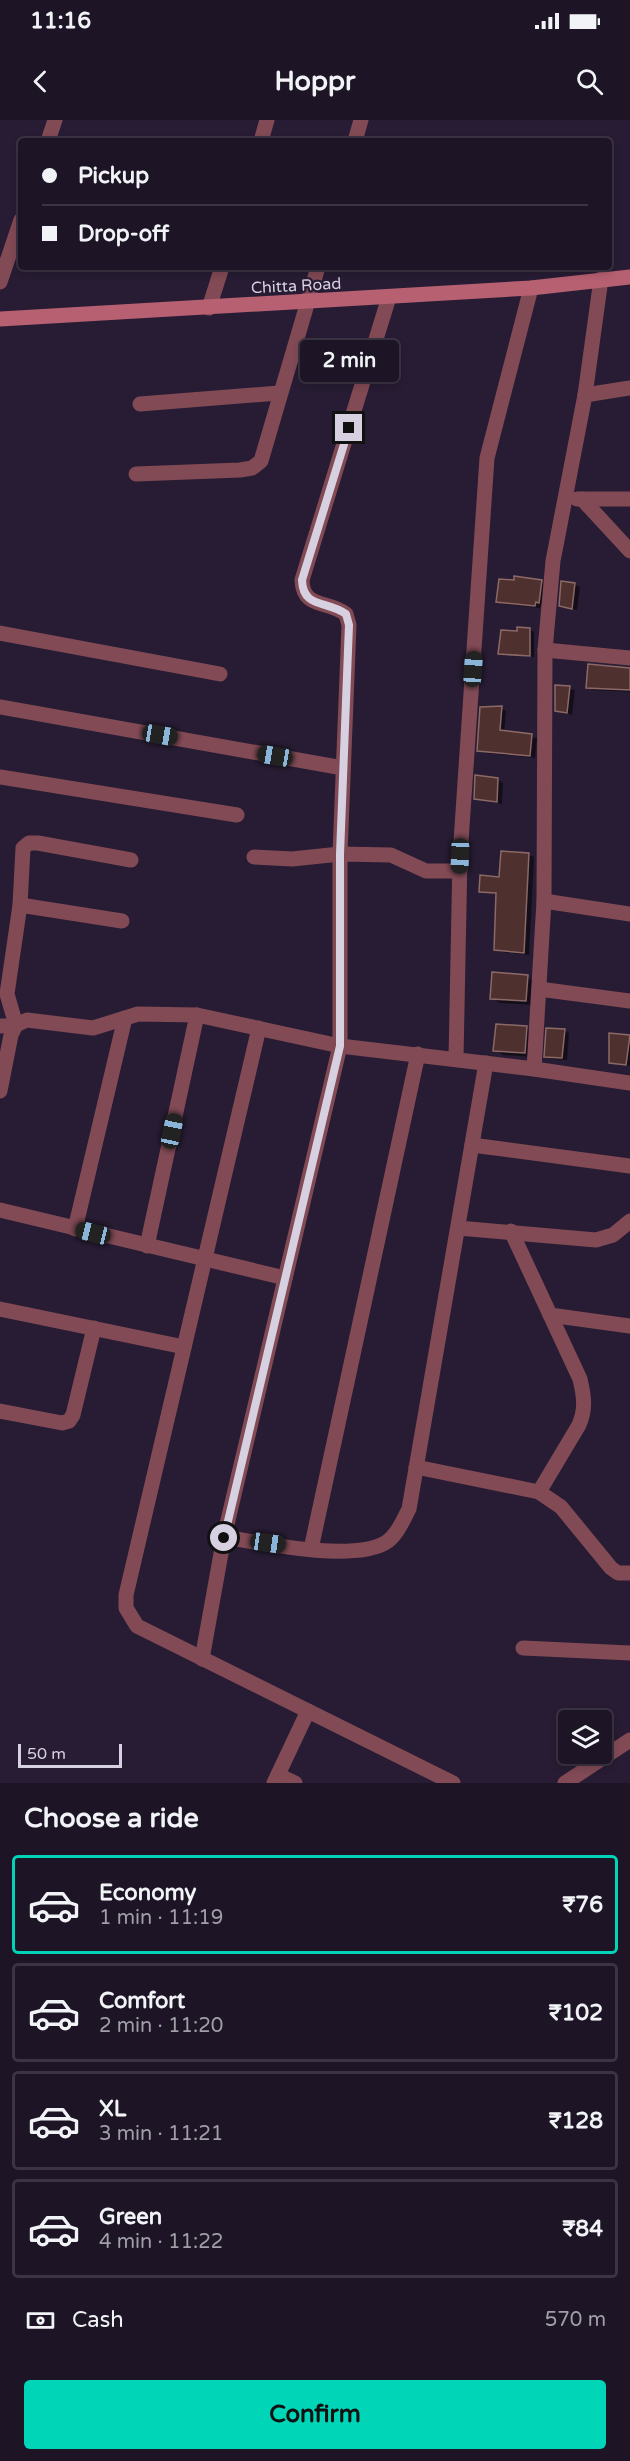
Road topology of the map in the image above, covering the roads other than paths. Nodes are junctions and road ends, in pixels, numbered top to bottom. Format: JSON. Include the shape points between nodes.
{"nodes":[{"id":1,"x":55,"y":120,"type":"edge"},
{"id":2,"x":267,"y":120,"type":"edge"},
{"id":3,"x":361,"y":120,"type":"edge"},
{"id":4,"x":49,"y":138,"type":"edge"},
{"id":5,"x":262,"y":138,"type":"edge"},
{"id":6,"x":356,"y":138,"type":"edge"},
{"id":7,"x":18,"y":229,"type":"edge"},
{"id":8,"x":221,"y":270,"type":"edge"},
{"id":9,"x":317,"y":270,"type":"edge"},
{"id":10,"x":630,"y":277,"type":"edge"},
{"id":11,"x":601,"y":279,"type":"junction"},
{"id":12,"x":0,"y":282,"type":"edge"},
{"id":13,"x":531,"y":288,"type":"junction"},
{"id":14,"x":389,"y":297,"type":"junction"},
{"id":15,"x":308,"y":302,"type":"junction"},
{"id":16,"x":209,"y":308,"type":"junction"},
{"id":17,"x":0,"y":319,"type":"edge"},
{"id":18,"x":630,"y":388,"type":"edge"},
{"id":19,"x":279,"y":393,"type":"junction"},
{"id":20,"x":585,"y":395,"type":"junction"},
{"id":21,"x":140,"y":404,"type":"dead end"},
{"id":22,"x":136,"y":474,"type":"dead end"},
{"id":23,"x":565,"y":499,"type":"junction"},
{"id":24,"x":582,"y":499,"type":"junction"},
{"id":25,"x":630,"y":499,"type":"edge"},
{"id":26,"x":630,"y":552,"type":"edge"},
{"id":27,"x":0,"y":633,"type":"edge"},
{"id":28,"x":545,"y":650,"type":"junction"},
{"id":29,"x":630,"y":658,"type":"edge"},
{"id":30,"x":220,"y":674,"type":"dead end"},
{"id":31,"x":0,"y":707,"type":"edge"},
{"id":32,"x":343,"y":768,"type":"junction"},
{"id":33,"x":0,"y":777,"type":"edge"},
{"id":34,"x":237,"y":815,"type":"dead end"},
{"id":35,"x":340,"y":854,"type":"junction"},
{"id":36,"x":254,"y":857,"type":"dead end"},
{"id":37,"x":131,"y":860,"type":"dead end"},
{"id":38,"x":460,"y":871,"type":"junction"},
{"id":39,"x":544,"y":901,"type":"junction"},
{"id":40,"x":20,"y":905,"type":"junction"},
{"id":41,"x":630,"y":914,"type":"edge"},
{"id":42,"x":122,"y":921,"type":"dead end"},
{"id":43,"x":540,"y":989,"type":"junction"},
{"id":44,"x":630,"y":1001,"type":"edge"},
{"id":45,"x":197,"y":1015,"type":"junction"},
{"id":46,"x":125,"y":1018,"type":"junction"},
{"id":47,"x":16,"y":1025,"type":"junction"},
{"id":48,"x":0,"y":1026,"type":"edge"},
{"id":49,"x":259,"y":1028,"type":"junction"},
{"id":50,"x":340,"y":1046,"type":"junction"},
{"id":51,"x":418,"y":1054,"type":"junction"},
{"id":52,"x":456,"y":1059,"type":"junction"},
{"id":53,"x":486,"y":1063,"type":"junction"},
{"id":54,"x":534,"y":1069,"type":"junction"},
{"id":55,"x":630,"y":1083,"type":"edge"},
{"id":56,"x":0,"y":1091,"type":"edge"},
{"id":57,"x":472,"y":1145,"type":"junction"},
{"id":58,"x":630,"y":1166,"type":"edge"},
{"id":59,"x":0,"y":1210,"type":"edge"},
{"id":60,"x":630,"y":1221,"type":"edge"},
{"id":61,"x":458,"y":1228,"type":"junction"},
{"id":62,"x":75,"y":1229,"type":"junction"},
{"id":63,"x":511,"y":1232,"type":"junction"},
{"id":64,"x":147,"y":1246,"type":"junction"},
{"id":65,"x":205,"y":1260,"type":"junction"},
{"id":66,"x":285,"y":1278,"type":"junction"},
{"id":67,"x":0,"y":1309,"type":"edge"},
{"id":68,"x":550,"y":1315,"type":"junction"},
{"id":69,"x":630,"y":1326,"type":"edge"},
{"id":70,"x":94,"y":1328,"type":"junction"},
{"id":71,"x":184,"y":1347,"type":"junction"},
{"id":72,"x":0,"y":1411,"type":"edge"},
{"id":73,"x":416,"y":1467,"type":"junction"},
{"id":74,"x":538,"y":1492,"type":"junction"},
{"id":75,"x":224,"y":1538,"type":"junction"},
{"id":76,"x":311,"y":1549,"type":"junction"},
{"id":77,"x":630,"y":1573,"type":"edge"},
{"id":78,"x":523,"y":1648,"type":"dead end"},
{"id":79,"x":630,"y":1653,"type":"edge"},
{"id":80,"x":202,"y":1659,"type":"junction"},
{"id":81,"x":308,"y":1711,"type":"junction"},
{"id":82,"x":630,"y":1740,"type":"edge"},
{"id":83,"x":276,"y":1779,"type":"edge"},
{"id":84,"x":295,"y":1783,"type":"edge"},
{"id":85,"x":453,"y":1783,"type":"edge"},
{"id":86,"x":565,"y":1783,"type":"edge"}],
"edges":[{"from":1,"to":4,"type":"street"},
{"from":2,"to":5,"type":"street"},
{"from":3,"to":6,"type":"street"},
{"from":7,"to":12,"type":"street"},
{"from":8,"to":16,"type":"street"},
{"from":9,"to":15,"type":"street"},
{"from":10,"to":11,"type":"street","name":"Chitta Road"},
{"from":11,"to":13,"type":"street","name":"Chitta Road"},
{"from":11,"to":20,"type":"street"},
{"from":13,"to":14,"type":"street","name":"Chitta Road"},
{"from":13,"to":38,"type":"street","via":[[487,458]]},
{"from":14,"to":15,"type":"street","name":"Chitta Road"},
{"from":14,"to":32,"type":"street","via":[[302,580],[302,592],[307,599],[339,609],[346,614],[349,625]]},
{"from":15,"to":16,"type":"street","name":"Chitta Road"},
{"from":15,"to":19,"type":"street"},
{"from":16,"to":17,"type":"street","name":"Chitta Road"},
{"from":18,"to":20,"type":"street"},
{"from":19,"to":21,"type":"street"},
{"from":19,"to":22,"type":"street","via":[[261,461],[252,468]]},
{"from":20,"to":23,"type":"street"},
{"from":23,"to":24,"type":"street"},
{"from":23,"to":28,"type":"street","via":[[553,561]]},
{"from":24,"to":25,"type":"street"},
{"from":24,"to":26,"type":"street"},
{"from":27,"to":30,"type":"street"},
{"from":28,"to":29,"type":"street"},
{"from":28,"to":39,"type":"street"},
{"from":31,"to":32,"type":"street"},
{"from":32,"to":35,"type":"street"},
{"from":33,"to":34,"type":"street"},
{"from":35,"to":36,"type":"street","via":[[292,859]]},
{"from":35,"to":38,"type":"street","via":[[391,855],[426,871]]},
{"from":35,"to":50,"type":"street"},
{"from":37,"to":40,"type":"street","via":[[29,843],[23,848]]},
{"from":38,"to":52,"type":"street"},
{"from":39,"to":41,"type":"street"},
{"from":39,"to":43,"type":"street"},
{"from":40,"to":42,"type":"street"},
{"from":40,"to":47,"type":"street","via":[[7,994]]},
{"from":43,"to":44,"type":"street"},
{"from":43,"to":54,"type":"street"},
{"from":45,"to":46,"type":"street","via":[[138,1014]]},
{"from":45,"to":49,"type":"street"},
{"from":45,"to":64,"type":"street"},
{"from":46,"to":47,"type":"street","via":[[93,1028],[27,1020]]},
{"from":46,"to":62,"type":"street"},
{"from":47,"to":48,"type":"street"},
{"from":47,"to":56,"type":"street"},
{"from":49,"to":50,"type":"street"},
{"from":49,"to":65,"type":"street"},
{"from":50,"to":51,"type":"street"},
{"from":50,"to":66,"type":"street"},
{"from":51,"to":52,"type":"street"},
{"from":51,"to":76,"type":"street"},
{"from":52,"to":53,"type":"street"},
{"from":53,"to":54,"type":"street"},
{"from":53,"to":57,"type":"street"},
{"from":54,"to":55,"type":"street"},
{"from":57,"to":58,"type":"street"},
{"from":57,"to":61,"type":"street"},
{"from":59,"to":62,"type":"street"},
{"from":60,"to":63,"type":"street","via":[[613,1235],[596,1240]]},
{"from":61,"to":63,"type":"street"},
{"from":61,"to":73,"type":"street"},
{"from":62,"to":64,"type":"street"},
{"from":63,"to":68,"type":"street"},
{"from":64,"to":65,"type":"street"},
{"from":65,"to":66,"type":"street"},
{"from":65,"to":71,"type":"street"},
{"from":66,"to":75,"type":"street"},
{"from":67,"to":70,"type":"street"},
{"from":68,"to":69,"type":"street"},
{"from":68,"to":74,"type":"street","via":[[580,1380],[584,1414]]},
{"from":70,"to":71,"type":"street"},
{"from":70,"to":72,"type":"street","via":[[69,1421]]},
{"from":71,"to":80,"type":"street","via":[[126,1608],[137,1626]]},
{"from":73,"to":74,"type":"street"},
{"from":73,"to":76,"type":"street","via":[[409,1509],[386,1542],[361,1550]]},
{"from":74,"to":77,"type":"street","via":[[561,1508],[611,1568],[618,1573]]},
{"from":75,"to":76,"type":"street"},
{"from":75,"to":80,"type":"street"},
{"from":78,"to":79,"type":"street"},
{"from":80,"to":81,"type":"street"},
{"from":81,"to":83,"type":"street"},
{"from":81,"to":85,"type":"street"},
{"from":82,"to":86,"type":"street"},
{"from":83,"to":84,"type":"street"}]}
